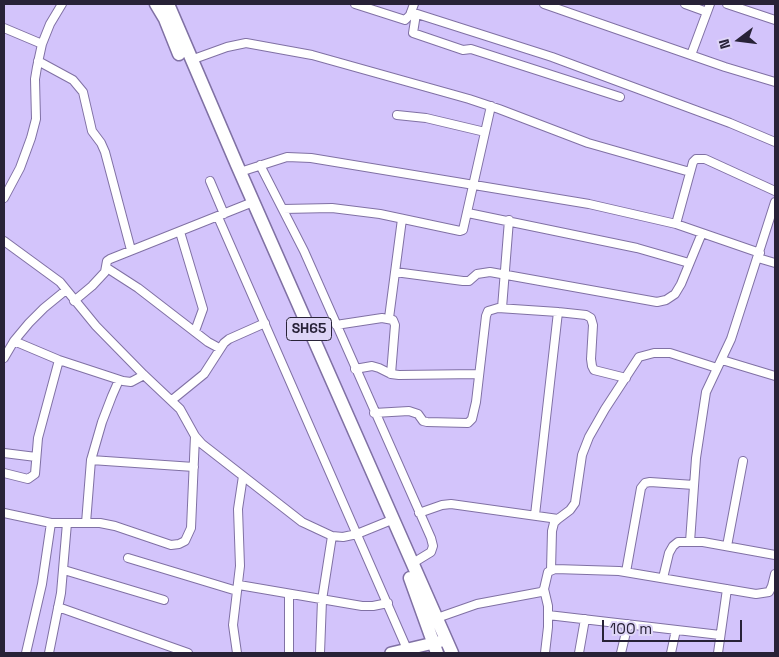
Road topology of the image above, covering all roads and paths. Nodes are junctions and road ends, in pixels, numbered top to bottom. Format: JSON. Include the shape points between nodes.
{"nodes":[{"id":1,"x":62,"y":4,"type":"edge"},
{"id":2,"x":146,"y":4,"type":"edge"},
{"id":3,"x":156,"y":4,"type":"edge"},
{"id":4,"x":168,"y":4,"type":"edge"},
{"id":5,"x":355,"y":4,"type":"edge"},
{"id":6,"x":414,"y":4,"type":"edge"},
{"id":7,"x":544,"y":4,"type":"edge"},
{"id":8,"x":685,"y":4,"type":"edge"},
{"id":9,"x":710,"y":4,"type":"edge"},
{"id":10,"x":727,"y":4,"type":"edge"},
{"id":11,"x":707,"y":12,"type":"junction"},
{"id":12,"x":413,"y":13,"type":"junction"},
{"id":13,"x":775,"y":20,"type":"edge"},
{"id":14,"x":4,"y":28,"type":"edge"},
{"id":15,"x":42,"y":44,"type":"junction"},
{"id":16,"x":691,"y":55,"type":"junction"},
{"id":17,"x":191,"y":60,"type":"junction"},
{"id":18,"x":38,"y":61,"type":"junction"},
{"id":19,"x":775,"y":82,"type":"edge"},
{"id":20,"x":620,"y":97,"type":"dead end"},
{"id":21,"x":491,"y":106,"type":"junction"},
{"id":22,"x":397,"y":115,"type":"dead end"},
{"id":23,"x":485,"y":132,"type":"junction"},
{"id":24,"x":775,"y":142,"type":"edge"},
{"id":25,"x":260,"y":165,"type":"junction"},
{"id":26,"x":240,"y":172,"type":"junction"},
{"id":27,"x":690,"y":172,"type":"junction"},
{"id":28,"x":210,"y":181,"type":"dead end"},
{"id":29,"x":473,"y":185,"type":"junction"},
{"id":30,"x":775,"y":191,"type":"edge"},
{"id":31,"x":4,"y":198,"type":"edge"},
{"id":32,"x":775,"y":202,"type":"edge"},
{"id":33,"x":250,"y":204,"type":"junction"},
{"id":34,"x":283,"y":209,"type":"junction"},
{"id":35,"x":468,"y":212,"type":"junction"},
{"id":36,"x":221,"y":216,"type":"junction"},
{"id":37,"x":402,"y":218,"type":"junction"},
{"id":38,"x":773,"y":218,"type":"edge"},
{"id":39,"x":509,"y":220,"type":"junction"},
{"id":40,"x":676,"y":224,"type":"junction"},
{"id":41,"x":180,"y":232,"type":"junction"},
{"id":42,"x":702,"y":233,"type":"junction"},
{"id":43,"x":4,"y":241,"type":"edge"},
{"id":44,"x":131,"y":250,"type":"junction"},
{"id":45,"x":759,"y":255,"type":"junction"},
{"id":46,"x":689,"y":263,"type":"junction"},
{"id":47,"x":775,"y":263,"type":"edge"},
{"id":48,"x":107,"y":268,"type":"junction"},
{"id":49,"x":395,"y":272,"type":"junction"},
{"id":50,"x":505,"y":274,"type":"junction"},
{"id":51,"x":66,"y":290,"type":"junction"},
{"id":52,"x":74,"y":301,"type":"junction"},
{"id":53,"x":502,"y":308,"type":"junction"},
{"id":54,"x":558,"y":312,"type":"junction"},
{"id":55,"x":389,"y":318,"type":"junction"},
{"id":56,"x":264,"y":323,"type":"junction"},
{"id":57,"x":336,"y":324,"type":"junction"},
{"id":58,"x":195,"y":332,"type":"junction"},
{"id":59,"x":14,"y":341,"type":"junction"},
{"id":60,"x":219,"y":348,"type":"junction"},
{"id":61,"x":4,"y":358,"type":"edge"},
{"id":62,"x":59,"y":360,"type":"junction"},
{"id":63,"x":722,"y":360,"type":"junction"},
{"id":64,"x":717,"y":368,"type":"junction"},
{"id":65,"x":355,"y":369,"type":"junction"},
{"id":66,"x":391,"y":374,"type":"junction"},
{"id":67,"x":479,"y":374,"type":"junction"},
{"id":68,"x":144,"y":376,"type":"junction"},
{"id":69,"x":775,"y":376,"type":"edge"},
{"id":70,"x":626,"y":378,"type":"junction"},
{"id":71,"x":120,"y":380,"type":"junction"},
{"id":72,"x":172,"y":400,"type":"junction"},
{"id":73,"x":374,"y":413,"type":"junction"},
{"id":74,"x":195,"y":436,"type":"junction"},
{"id":75,"x":4,"y":453,"type":"edge"},
{"id":76,"x":36,"y":457,"type":"junction"},
{"id":77,"x":91,"y":460,"type":"junction"},
{"id":78,"x":743,"y":461,"type":"dead end"},
{"id":79,"x":194,"y":467,"type":"junction"},
{"id":80,"x":4,"y":473,"type":"edge"},
{"id":81,"x":243,"y":476,"type":"junction"},
{"id":82,"x":694,"y":485,"type":"junction"},
{"id":83,"x":4,"y":513,"type":"edge"},
{"id":84,"x":419,"y":513,"type":"junction"},
{"id":85,"x":534,"y":515,"type":"junction"},
{"id":86,"x":558,"y":519,"type":"junction"},
{"id":87,"x":390,"y":521,"type":"junction"},
{"id":88,"x":51,"y":523,"type":"junction"},
{"id":89,"x":67,"y":523,"type":"junction"},
{"id":90,"x":86,"y":523,"type":"junction"},
{"id":91,"x":357,"y":534,"type":"junction"},
{"id":92,"x":332,"y":536,"type":"junction"},
{"id":93,"x":690,"y":542,"type":"junction"},
{"id":94,"x":727,"y":546,"type":"junction"},
{"id":95,"x":775,"y":555,"type":"edge"},
{"id":96,"x":128,"y":558,"type":"dead end"},
{"id":97,"x":413,"y":563,"type":"junction"},
{"id":98,"x":64,"y":570,"type":"junction"},
{"id":99,"x":551,"y":570,"type":"junction"},
{"id":100,"x":626,"y":572,"type":"junction"},
{"id":101,"x":775,"y":574,"type":"edge"},
{"id":102,"x":663,"y":578,"type":"junction"},
{"id":103,"x":238,"y":588,"type":"junction"},
{"id":104,"x":544,"y":589,"type":"junction"},
{"id":105,"x":727,"y":589,"type":"junction"},
{"id":106,"x":289,"y":594,"type":"junction"},
{"id":107,"x":164,"y":600,"type":"dead end"},
{"id":108,"x":322,"y":600,"type":"junction"},
{"id":109,"x":388,"y":603,"type":"junction"},
{"id":110,"x":58,"y":607,"type":"junction"},
{"id":111,"x":548,"y":615,"type":"junction"},
{"id":112,"x":437,"y":618,"type":"junction"},
{"id":113,"x":585,"y":619,"type":"junction"},
{"id":114,"x":628,"y":624,"type":"junction"},
{"id":115,"x":676,"y":630,"type":"junction"},
{"id":116,"x":720,"y":635,"type":"junction"},
{"id":117,"x":447,"y":640,"type":"junction"},
{"id":118,"x":436,"y":648,"type":"edge"},
{"id":119,"x":407,"y":649,"type":"junction"},
{"id":120,"x":26,"y":653,"type":"edge"},
{"id":121,"x":49,"y":653,"type":"edge"},
{"id":122,"x":188,"y":653,"type":"edge"},
{"id":123,"x":237,"y":653,"type":"edge"},
{"id":124,"x":289,"y":653,"type":"edge"},
{"id":125,"x":320,"y":653,"type":"edge"},
{"id":126,"x":391,"y":653,"type":"edge"},
{"id":127,"x":452,"y":653,"type":"edge"},
{"id":128,"x":545,"y":653,"type":"edge"},
{"id":129,"x":579,"y":653,"type":"edge"},
{"id":130,"x":621,"y":653,"type":"edge"},
{"id":131,"x":671,"y":653,"type":"edge"},
{"id":132,"x":718,"y":653,"type":"edge"}],
"edges":[{"from":1,"to":15,"type":"street"},
{"from":2,"to":3,"type":"main road","number":"SH65"},
{"from":3,"to":33,"type":"main road","number":"SH65"},
{"from":4,"to":17,"type":"main road","number":"SH65"},
{"from":5,"to":12,"type":"street","via":[[402,20]]},
{"from":6,"to":12,"type":"street"},
{"from":7,"to":16,"type":"street"},
{"from":8,"to":11,"type":"street"},
{"from":9,"to":11,"type":"street"},
{"from":10,"to":13,"type":"street"},
{"from":11,"to":16,"type":"street"},
{"from":12,"to":20,"type":"street","via":[[413,33]]},
{"from":12,"to":24,"type":"street","via":[[552,57]]},
{"from":14,"to":15,"type":"street"},
{"from":15,"to":18,"type":"street"},
{"from":16,"to":19,"type":"street"},
{"from":17,"to":21,"type":"street","via":[[238,44],[256,44],[312,56]]},
{"from":17,"to":26,"type":"main road","number":"SH65"},
{"from":18,"to":31,"type":"street","via":[[36,119],[25,156]]},
{"from":18,"to":44,"type":"street","via":[[73,80],[83,92],[92,131],[105,152]]},
{"from":21,"to":23,"type":"street"},
{"from":21,"to":27,"type":"street","via":[[588,143]]},
{"from":22,"to":23,"type":"street","via":[[426,118]]},
{"from":23,"to":29,"type":"street"},
{"from":25,"to":26,"type":"street"},
{"from":25,"to":29,"type":"street","via":[[296,156]]},
{"from":25,"to":34,"type":"street"},
{"from":26,"to":33,"type":"main road","number":"SH65"},
{"from":27,"to":30,"type":"street","via":[[696,159],[705,159]]},
{"from":27,"to":40,"type":"street"},
{"from":28,"to":36,"type":"street"},
{"from":29,"to":35,"type":"street"},
{"from":29,"to":40,"type":"street","via":[[589,204]]},
{"from":32,"to":38,"type":"street"},
{"from":33,"to":36,"type":"street"},
{"from":33,"to":87,"type":"main road","number":"SH65"},
{"from":34,"to":37,"type":"street","via":[[332,208]]},
{"from":34,"to":57,"type":"street"},
{"from":35,"to":37,"type":"street","via":[[465,227],[460,231]]},
{"from":35,"to":39,"type":"street"},
{"from":36,"to":41,"type":"street"},
{"from":36,"to":56,"type":"street"},
{"from":37,"to":49,"type":"street"},
{"from":38,"to":45,"type":"street"},
{"from":39,"to":46,"type":"street","via":[[637,248]]},
{"from":39,"to":50,"type":"street"},
{"from":40,"to":42,"type":"street"},
{"from":41,"to":44,"type":"street"},
{"from":41,"to":58,"type":"street","via":[[203,309]]},
{"from":42,"to":45,"type":"street"},
{"from":42,"to":46,"type":"street"},
{"from":43,"to":51,"type":"street","via":[[53,275]]},
{"from":44,"to":48,"type":"street","via":[[107,261]]},
{"from":45,"to":47,"type":"street"},
{"from":45,"to":63,"type":"street"},
{"from":46,"to":50,"type":"street","via":[[675,294],[657,302]]},
{"from":48,"to":52,"type":"street"},
{"from":48,"to":58,"type":"street"},
{"from":49,"to":50,"type":"street","via":[[463,281],[483,272]]},
{"from":49,"to":55,"type":"street"},
{"from":50,"to":53,"type":"street"},
{"from":51,"to":52,"type":"street"},
{"from":51,"to":59,"type":"street","via":[[44,308]]},
{"from":52,"to":68,"type":"street"},
{"from":53,"to":54,"type":"street"},
{"from":53,"to":67,"type":"street","via":[[492,309],[486,316]]},
{"from":54,"to":70,"type":"street","via":[[591,318],[594,324],[594,370]]},
{"from":54,"to":85,"type":"street"},
{"from":55,"to":57,"type":"street"},
{"from":55,"to":66,"type":"street","via":[[395,325]]},
{"from":56,"to":60,"type":"street","via":[[229,339]]},
{"from":56,"to":91,"type":"street"},
{"from":57,"to":65,"type":"street"},
{"from":58,"to":60,"type":"street"},
{"from":59,"to":61,"type":"street"},
{"from":59,"to":62,"type":"street"},
{"from":60,"to":72,"type":"street","via":[[204,374]]},
{"from":62,"to":71,"type":"street"},
{"from":62,"to":76,"type":"street"},
{"from":63,"to":64,"type":"street"},
{"from":63,"to":69,"type":"street"},
{"from":64,"to":70,"type":"street","via":[[670,353],[654,352],[639,357]]},
{"from":64,"to":82,"type":"street","via":[[704,400]]},
{"from":65,"to":66,"type":"street","via":[[372,366]]},
{"from":65,"to":73,"type":"street"},
{"from":66,"to":67,"type":"street"},
{"from":67,"to":73,"type":"street","via":[[474,413],[468,423],[427,422],[409,411]]},
{"from":68,"to":71,"type":"street","via":[[131,382]]},
{"from":68,"to":72,"type":"street"},
{"from":70,"to":86,"type":"street","via":[[589,437],[582,455],[575,503]]},
{"from":71,"to":77,"type":"street","via":[[102,422]]},
{"from":72,"to":74,"type":"street"},
{"from":73,"to":84,"type":"street"},
{"from":74,"to":79,"type":"street"},
{"from":74,"to":81,"type":"street"},
{"from":75,"to":76,"type":"street"},
{"from":76,"to":80,"type":"street","via":[[35,474],[31,478]]},
{"from":77,"to":79,"type":"street"},
{"from":77,"to":90,"type":"street"},
{"from":78,"to":94,"type":"street"},
{"from":79,"to":90,"type":"street","via":[[190,528],[185,541],[171,545],[115,526]]},
{"from":81,"to":92,"type":"street","via":[[302,522]]},
{"from":81,"to":103,"type":"street","via":[[238,509]]},
{"from":82,"to":93,"type":"street"},
{"from":82,"to":100,"type":"street","via":[[650,482],[640,488]]},
{"from":83,"to":88,"type":"street"},
{"from":84,"to":85,"type":"street","via":[[451,504]]},
{"from":84,"to":97,"type":"street","via":[[433,546],[431,552]]},
{"from":85,"to":86,"type":"street"},
{"from":86,"to":99,"type":"street","via":[[552,531]]},
{"from":87,"to":91,"type":"street"},
{"from":87,"to":97,"type":"main road","number":"SH65"},
{"from":87,"to":118,"type":"main road","number":"SH65"},
{"from":88,"to":89,"type":"street"},
{"from":88,"to":120,"type":"street","via":[[42,584]]},
{"from":89,"to":90,"type":"street"},
{"from":89,"to":98,"type":"street"},
{"from":91,"to":92,"type":"street"},
{"from":91,"to":109,"type":"street"},
{"from":92,"to":108,"type":"street"},
{"from":93,"to":94,"type":"street"},
{"from":93,"to":102,"type":"street","via":[[678,542],[673,546]]},
{"from":94,"to":95,"type":"street"},
{"from":96,"to":103,"type":"street"},
{"from":97,"to":112,"type":"main road","number":"SH65"},
{"from":98,"to":107,"type":"street"},
{"from":98,"to":110,"type":"street"},
{"from":99,"to":100,"type":"street"},
{"from":99,"to":104,"type":"street"},
{"from":100,"to":102,"type":"street"},
{"from":101,"to":105,"type":"street","via":[[772,586],[762,594]]},
{"from":102,"to":105,"type":"street"},
{"from":103,"to":106,"type":"street"},
{"from":103,"to":123,"type":"street","via":[[233,625]]},
{"from":104,"to":111,"type":"street"},
{"from":104,"to":112,"type":"street","via":[[536,594],[477,604]]},
{"from":105,"to":116,"type":"street"},
{"from":106,"to":108,"type":"street"},
{"from":106,"to":124,"type":"street"},
{"from":108,"to":109,"type":"street","via":[[362,606]]},
{"from":108,"to":125,"type":"street"},
{"from":109,"to":119,"type":"street"},
{"from":110,"to":121,"type":"street"},
{"from":110,"to":122,"type":"street"},
{"from":111,"to":113,"type":"street"},
{"from":111,"to":128,"type":"street"},
{"from":112,"to":117,"type":"main road","number":"SH65"},
{"from":113,"to":114,"type":"street"},
{"from":113,"to":129,"type":"street"},
{"from":114,"to":115,"type":"street"},
{"from":114,"to":130,"type":"street"},
{"from":115,"to":116,"type":"street"},
{"from":115,"to":131,"type":"street"},
{"from":116,"to":132,"type":"street"},
{"from":117,"to":118,"type":"street"},
{"from":117,"to":127,"type":"main road","number":"SH65"},
{"from":118,"to":119,"type":"street"},
{"from":119,"to":126,"type":"street"}]}
